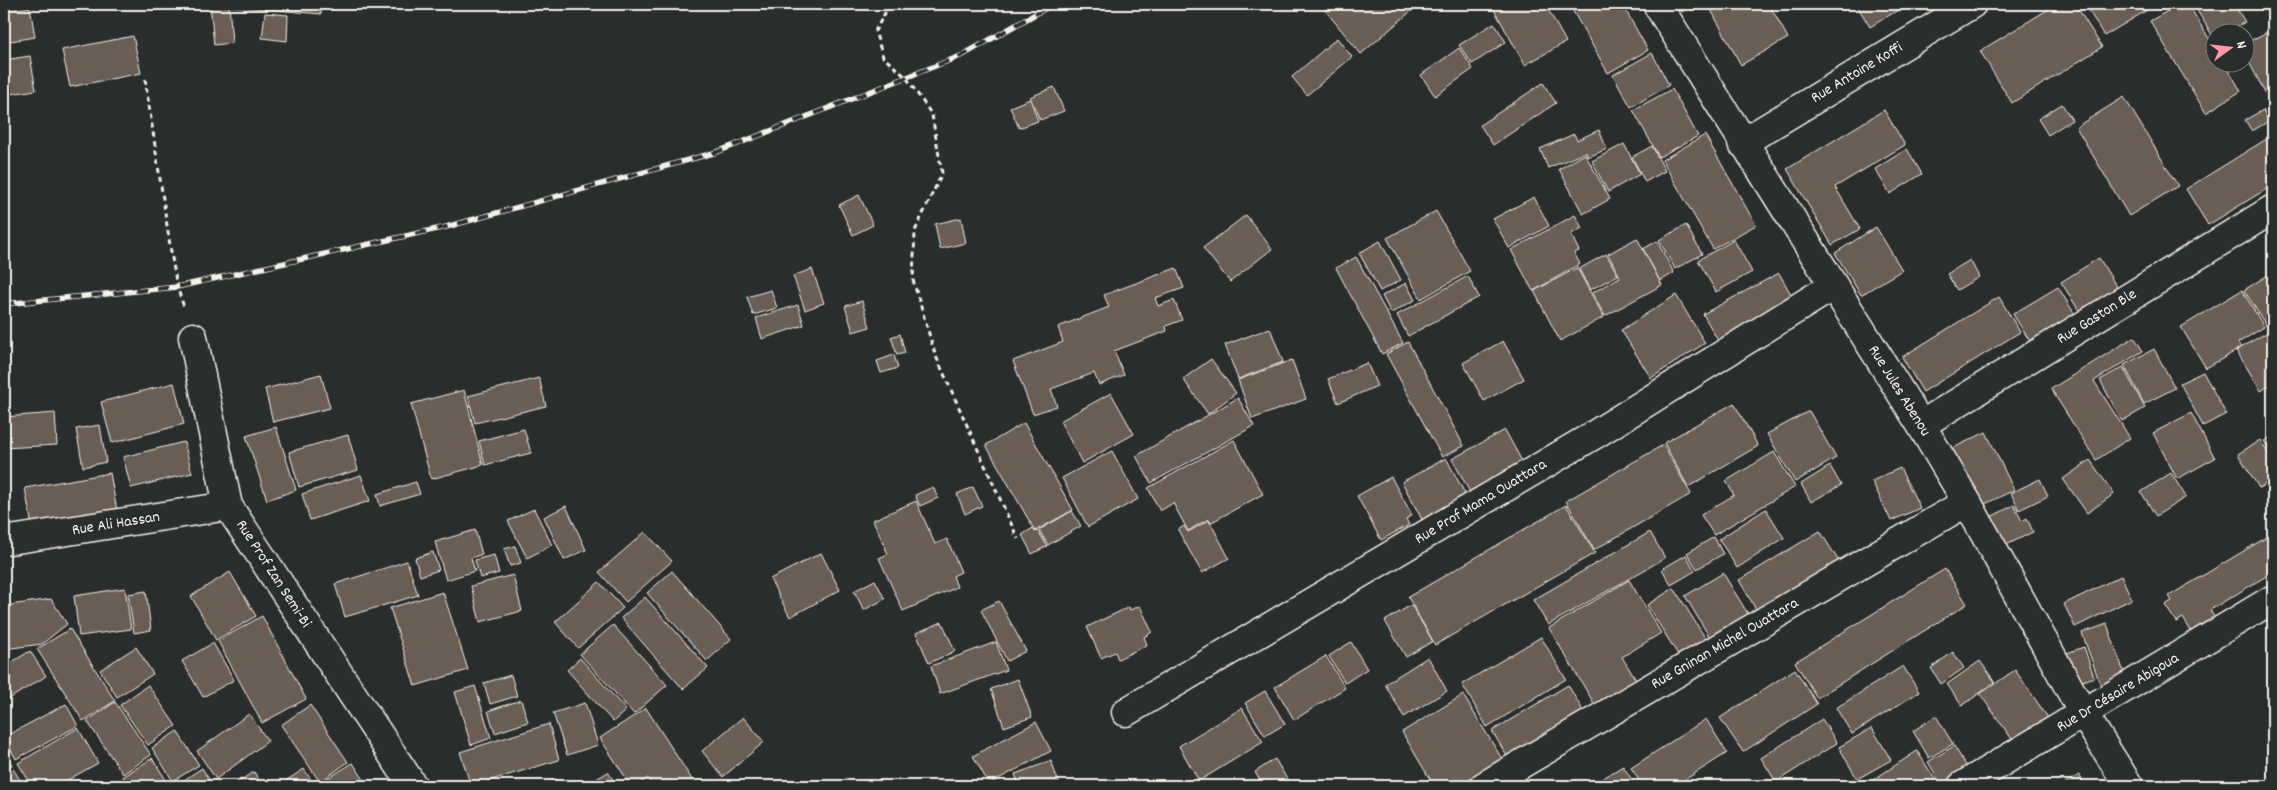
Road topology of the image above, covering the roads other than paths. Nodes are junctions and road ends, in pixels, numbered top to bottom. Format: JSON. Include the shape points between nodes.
{"nodes":[{"id":1,"x":1657,"y":4,"type":"edge"},
{"id":2,"x":1972,"y":4,"type":"edge"},
{"id":3,"x":1742,"y":143,"type":"junction"},
{"id":4,"x":2273,"y":209,"type":"edge"},
{"id":5,"x":1833,"y":286,"type":"junction"},
{"id":6,"x":193,"y":337,"type":"road end"},
{"id":7,"x":1921,"y":425,"type":"junction"},
{"id":8,"x":1967,"y":502,"type":"junction"},
{"id":9,"x":228,"y":506,"type":"junction"},
{"id":10,"x":4,"y":541,"type":"edge"},
{"id":11,"x":2273,"y":599,"type":"edge"},
{"id":12,"x":1126,"y":712,"type":"dead end"},
{"id":13,"x":2083,"y":713,"type":"junction"},
{"id":14,"x":412,"y":786,"type":"edge"},
{"id":15,"x":1484,"y":786,"type":"edge"},
{"id":16,"x":1962,"y":786,"type":"edge"},
{"id":17,"x":2129,"y":786,"type":"edge"}],
"edges":[{"from":1,"to":3,"type":"street","name":"Rue Jules Abenou"},
{"from":2,"to":3,"type":"street","name":"Rue Antoine Koffi"},
{"from":3,"to":5,"type":"street","name":"Rue Jules Abenou"},
{"from":4,"to":7,"type":"street","name":"Rue Gaston Ble"},
{"from":5,"to":7,"type":"street","name":"Rue Jules Abenou"},
{"from":5,"to":12,"type":"street","name":"Rue Prof Mama Ouattara","via":[[1594,435]]},
{"from":6,"to":9,"type":"street","name":"Rue Prof Zan Semi-Bi"},
{"from":7,"to":8,"type":"street","name":"Rue Jules Abenou"},
{"from":8,"to":13,"type":"street","name":"Rue Jules Abenou"},
{"from":8,"to":15,"type":"street","name":"Rue Gninan Michel Ouattara"},
{"from":9,"to":10,"type":"street","name":"Rue Ali Hassan"},
{"from":9,"to":14,"type":"street","name":"Rue Prof Zan Semi-Bi"},
{"from":11,"to":13,"type":"street","name":"Rue Dr Césaire Abigoua"},
{"from":13,"to":16,"type":"street","name":"Rue Dr Césaire Abigoua"},
{"from":13,"to":17,"type":"street","name":"Rue Jules Abenou"}]}
